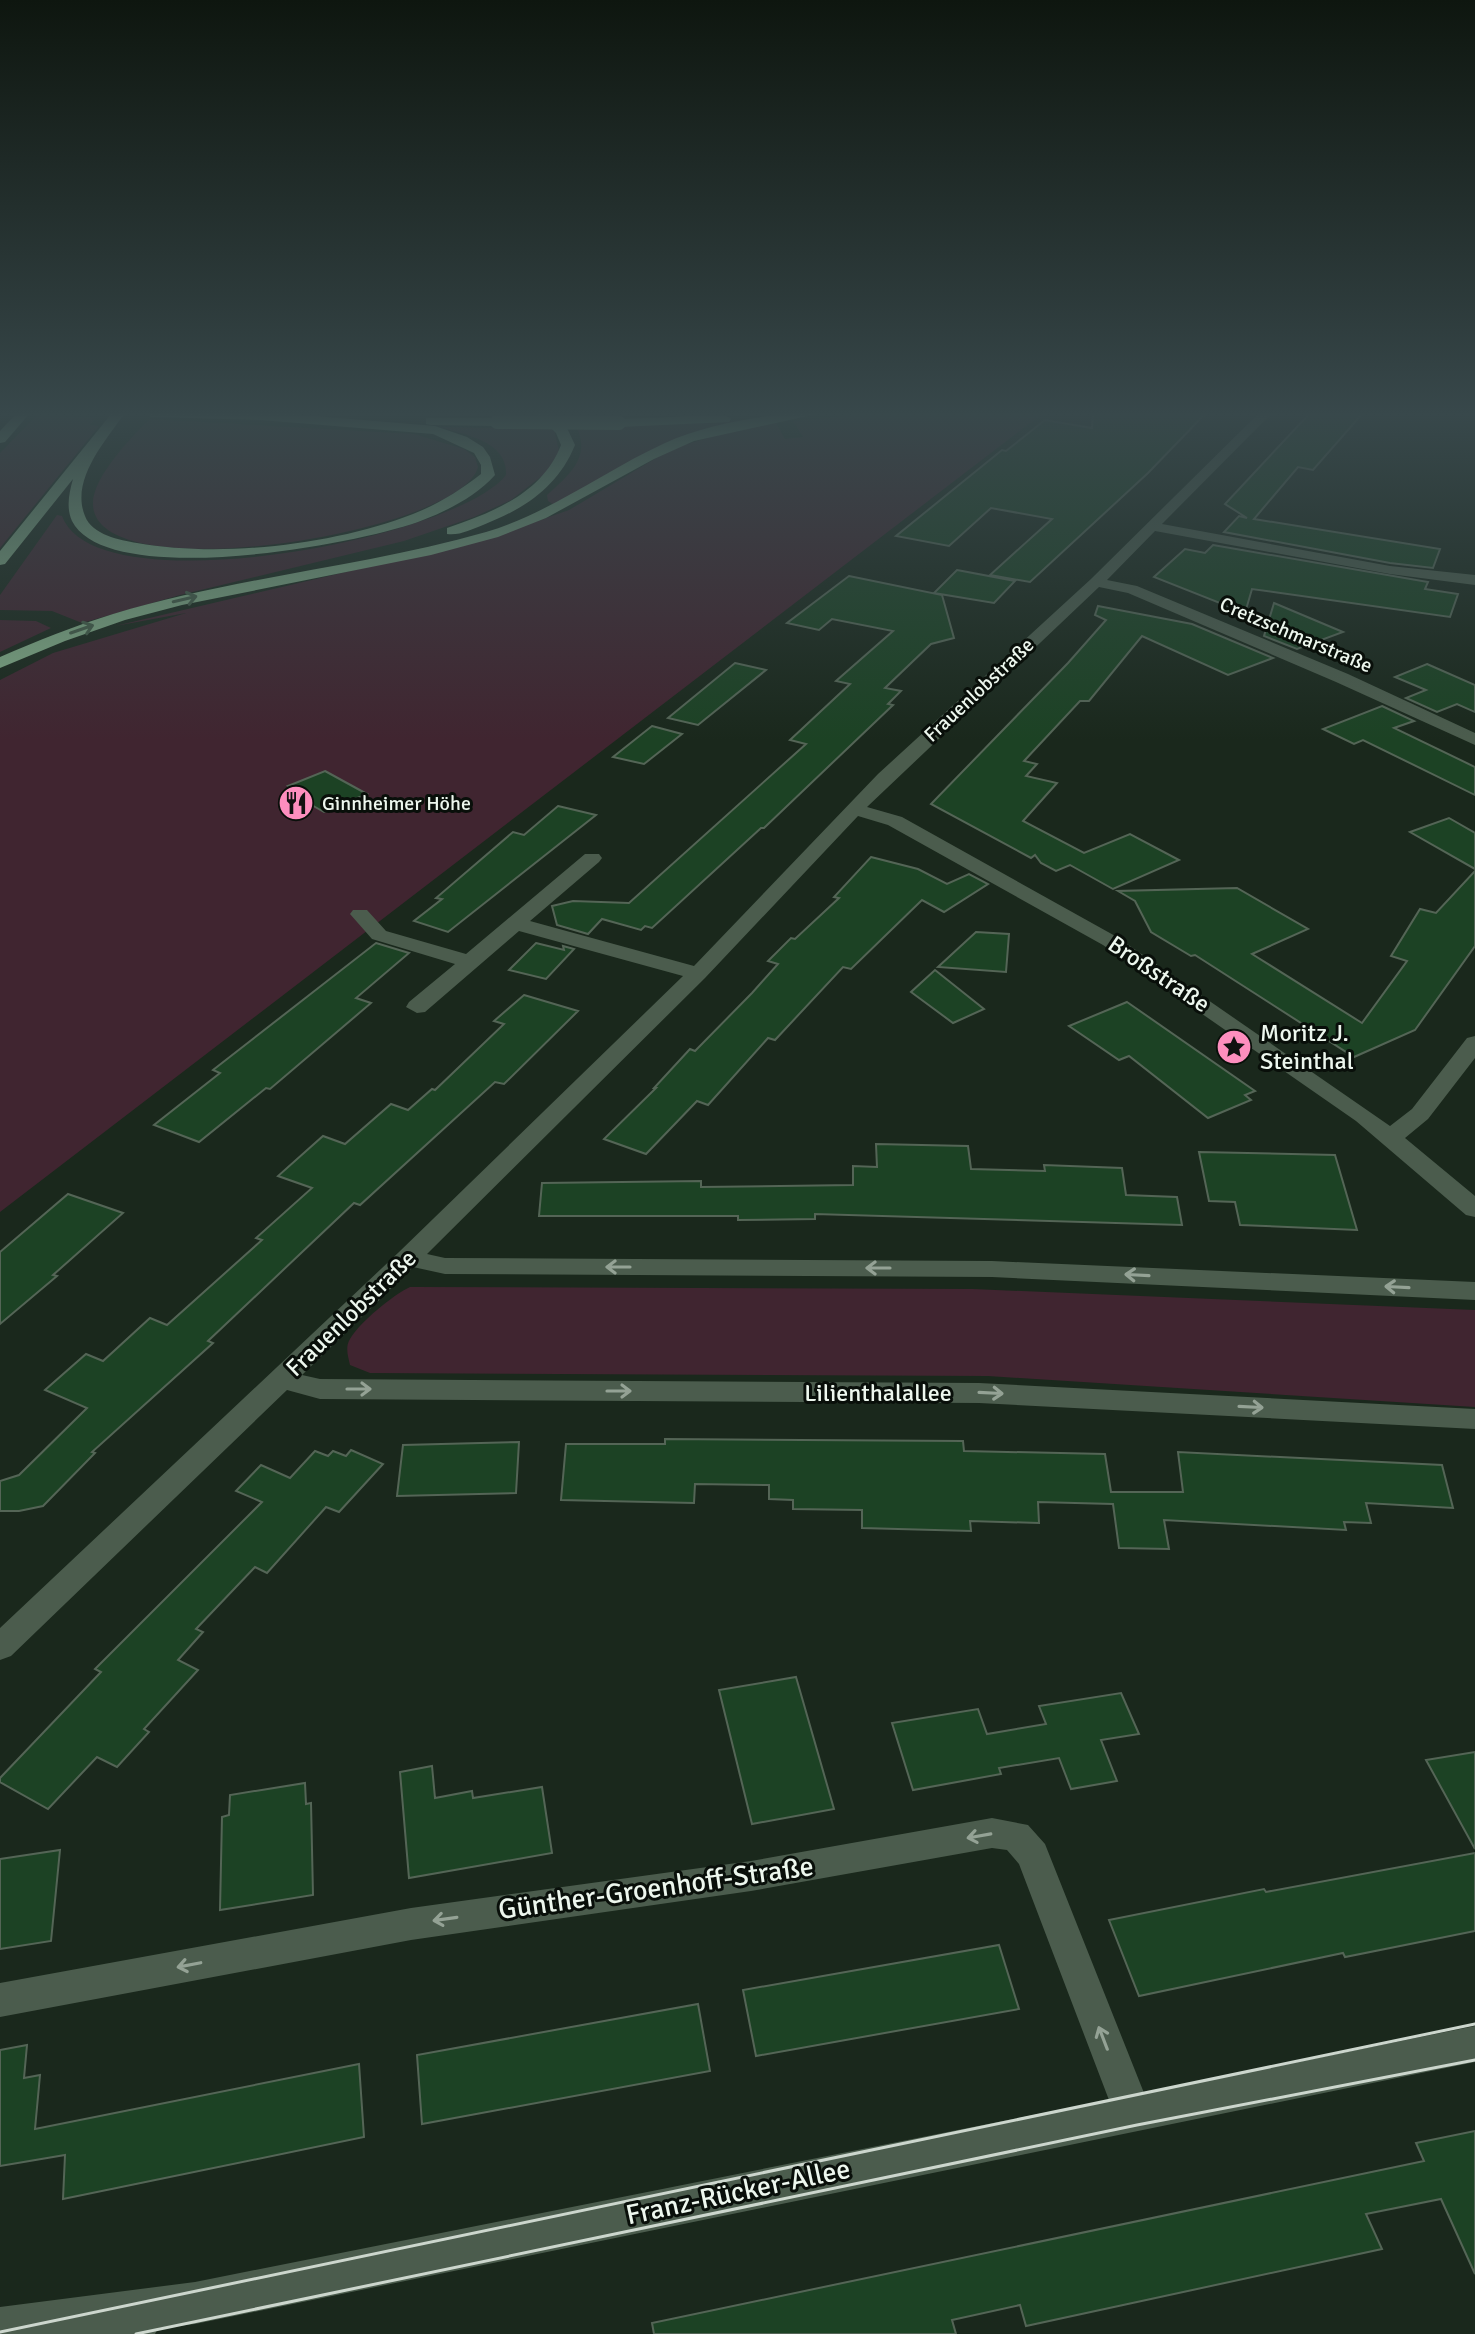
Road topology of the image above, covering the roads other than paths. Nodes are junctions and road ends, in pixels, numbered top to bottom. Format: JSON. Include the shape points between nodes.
{"nodes":[{"id":1,"x":32,"y":522,"type":"edge"},
{"id":2,"x":80,"y":522,"type":"edge"},
{"id":3,"x":397,"y":522,"type":"edge"},
{"id":4,"x":476,"y":522,"type":"edge"},
{"id":5,"x":525,"y":522,"type":"edge"},
{"id":6,"x":1153,"y":522,"type":"edge"},
{"id":7,"x":1149,"y":526,"type":"junction"},
{"id":8,"x":0,"y":561,"type":"edge"},
{"id":9,"x":1475,"y":580,"type":"edge"},
{"id":10,"x":269,"y":581,"type":"junction"},
{"id":11,"x":1096,"y":582,"type":"junction"},
{"id":12,"x":0,"y":663,"type":"edge"},
{"id":13,"x":1475,"y":740,"type":"edge"},
{"id":14,"x":856,"y":810,"type":"junction"},
{"id":15,"x":592,"y":858,"type":"dead end"},
{"id":16,"x":360,"y":914,"type":"dead end"},
{"id":17,"x":514,"y":923,"type":"junction"},
{"id":18,"x":470,"y":962,"type":"junction"},
{"id":19,"x":698,"y":974,"type":"junction"},
{"id":20,"x":417,"y":1007,"type":"dead end"},
{"id":21,"x":1475,"y":1043,"type":"edge"},
{"id":22,"x":1391,"y":1137,"type":"junction"},
{"id":23,"x":1475,"y":1209,"type":"edge"},
{"id":24,"x":408,"y":1258,"type":"junction"},
{"id":25,"x":1475,"y":1291,"type":"edge"},
{"id":26,"x":283,"y":1379,"type":"junction"},
{"id":27,"x":1475,"y":1419,"type":"edge"},
{"id":28,"x":0,"y":1647,"type":"edge"},
{"id":29,"x":0,"y":2000,"type":"edge"},
{"id":30,"x":1475,"y":2044,"type":"edge"},
{"id":31,"x":1132,"y":2111,"type":"junction"},
{"id":32,"x":195,"y":2303,"type":"junction"},
{"id":33,"x":0,"y":2328,"type":"edge"},
{"id":34,"x":99,"y":2334,"type":"edge"}],
"edges":[{"from":1,"to":8,"type":"highway"},
{"from":2,"to":3,"type":"highway","via":[[101,538],[168,554],[298,547]]},
{"from":4,"to":10,"type":"highway"},
{"from":5,"to":10,"type":"highway","via":[[417,553]]},
{"from":6,"to":7,"type":"street","name":"Frauenlobstraße"},
{"from":7,"to":9,"type":"street","via":[[1390,570]]},
{"from":7,"to":11,"type":"street","name":"Frauenlobstraße"},
{"from":12,"to":10,"type":"highway","one_way":true,"via":[[110,620]]},
{"from":11,"to":13,"type":"street","name":"Cretzschmarstraße","via":[[1132,589]]},
{"from":11,"to":14,"type":"street","name":"Frauenlobstraße"},
{"from":14,"to":19,"type":"street","name":"Frauenlobstraße"},
{"from":14,"to":22,"type":"street","name":"Broßstraße","via":[[895,821],[1110,941]]},
{"from":15,"to":17,"type":"street"},
{"from":16,"to":18,"type":"street","via":[[379,935]]},
{"from":17,"to":18,"type":"street"},
{"from":17,"to":19,"type":"street"},
{"from":18,"to":20,"type":"street"},
{"from":19,"to":24,"type":"street","name":"Frauenlobstraße"},
{"from":21,"to":22,"type":"street","via":[[1420,1114]]},
{"from":22,"to":23,"type":"street","name":"Broßstraße"},
{"from":25,"to":24,"type":"street","one_way":true,"via":[[992,1269],[445,1266]]},
{"from":24,"to":26,"type":"street","name":"Frauenlobstraße"},
{"from":26,"to":27,"type":"street","name":"Lilienthalallee","one_way":true,"via":[[320,1389],[979,1393]]},
{"from":26,"to":28,"type":"street","name":"Frauenlobstraße"},
{"from":31,"to":29,"type":"street","name":"Günther-Groenhoff-Straße","one_way":true,"via":[[1033,1855],[1016,1836],[992,1833],[751,1876],[411,1924]]},
{"from":30,"to":31,"type":"street","name":"Franz-Rücker-Allee"},
{"from":31,"to":32,"type":"street","name":"Franz-Rücker-Allee"},
{"from":32,"to":33,"type":"street","name":"Franz-Rücker-Allee"},
{"from":32,"to":34,"type":"street"}]}
